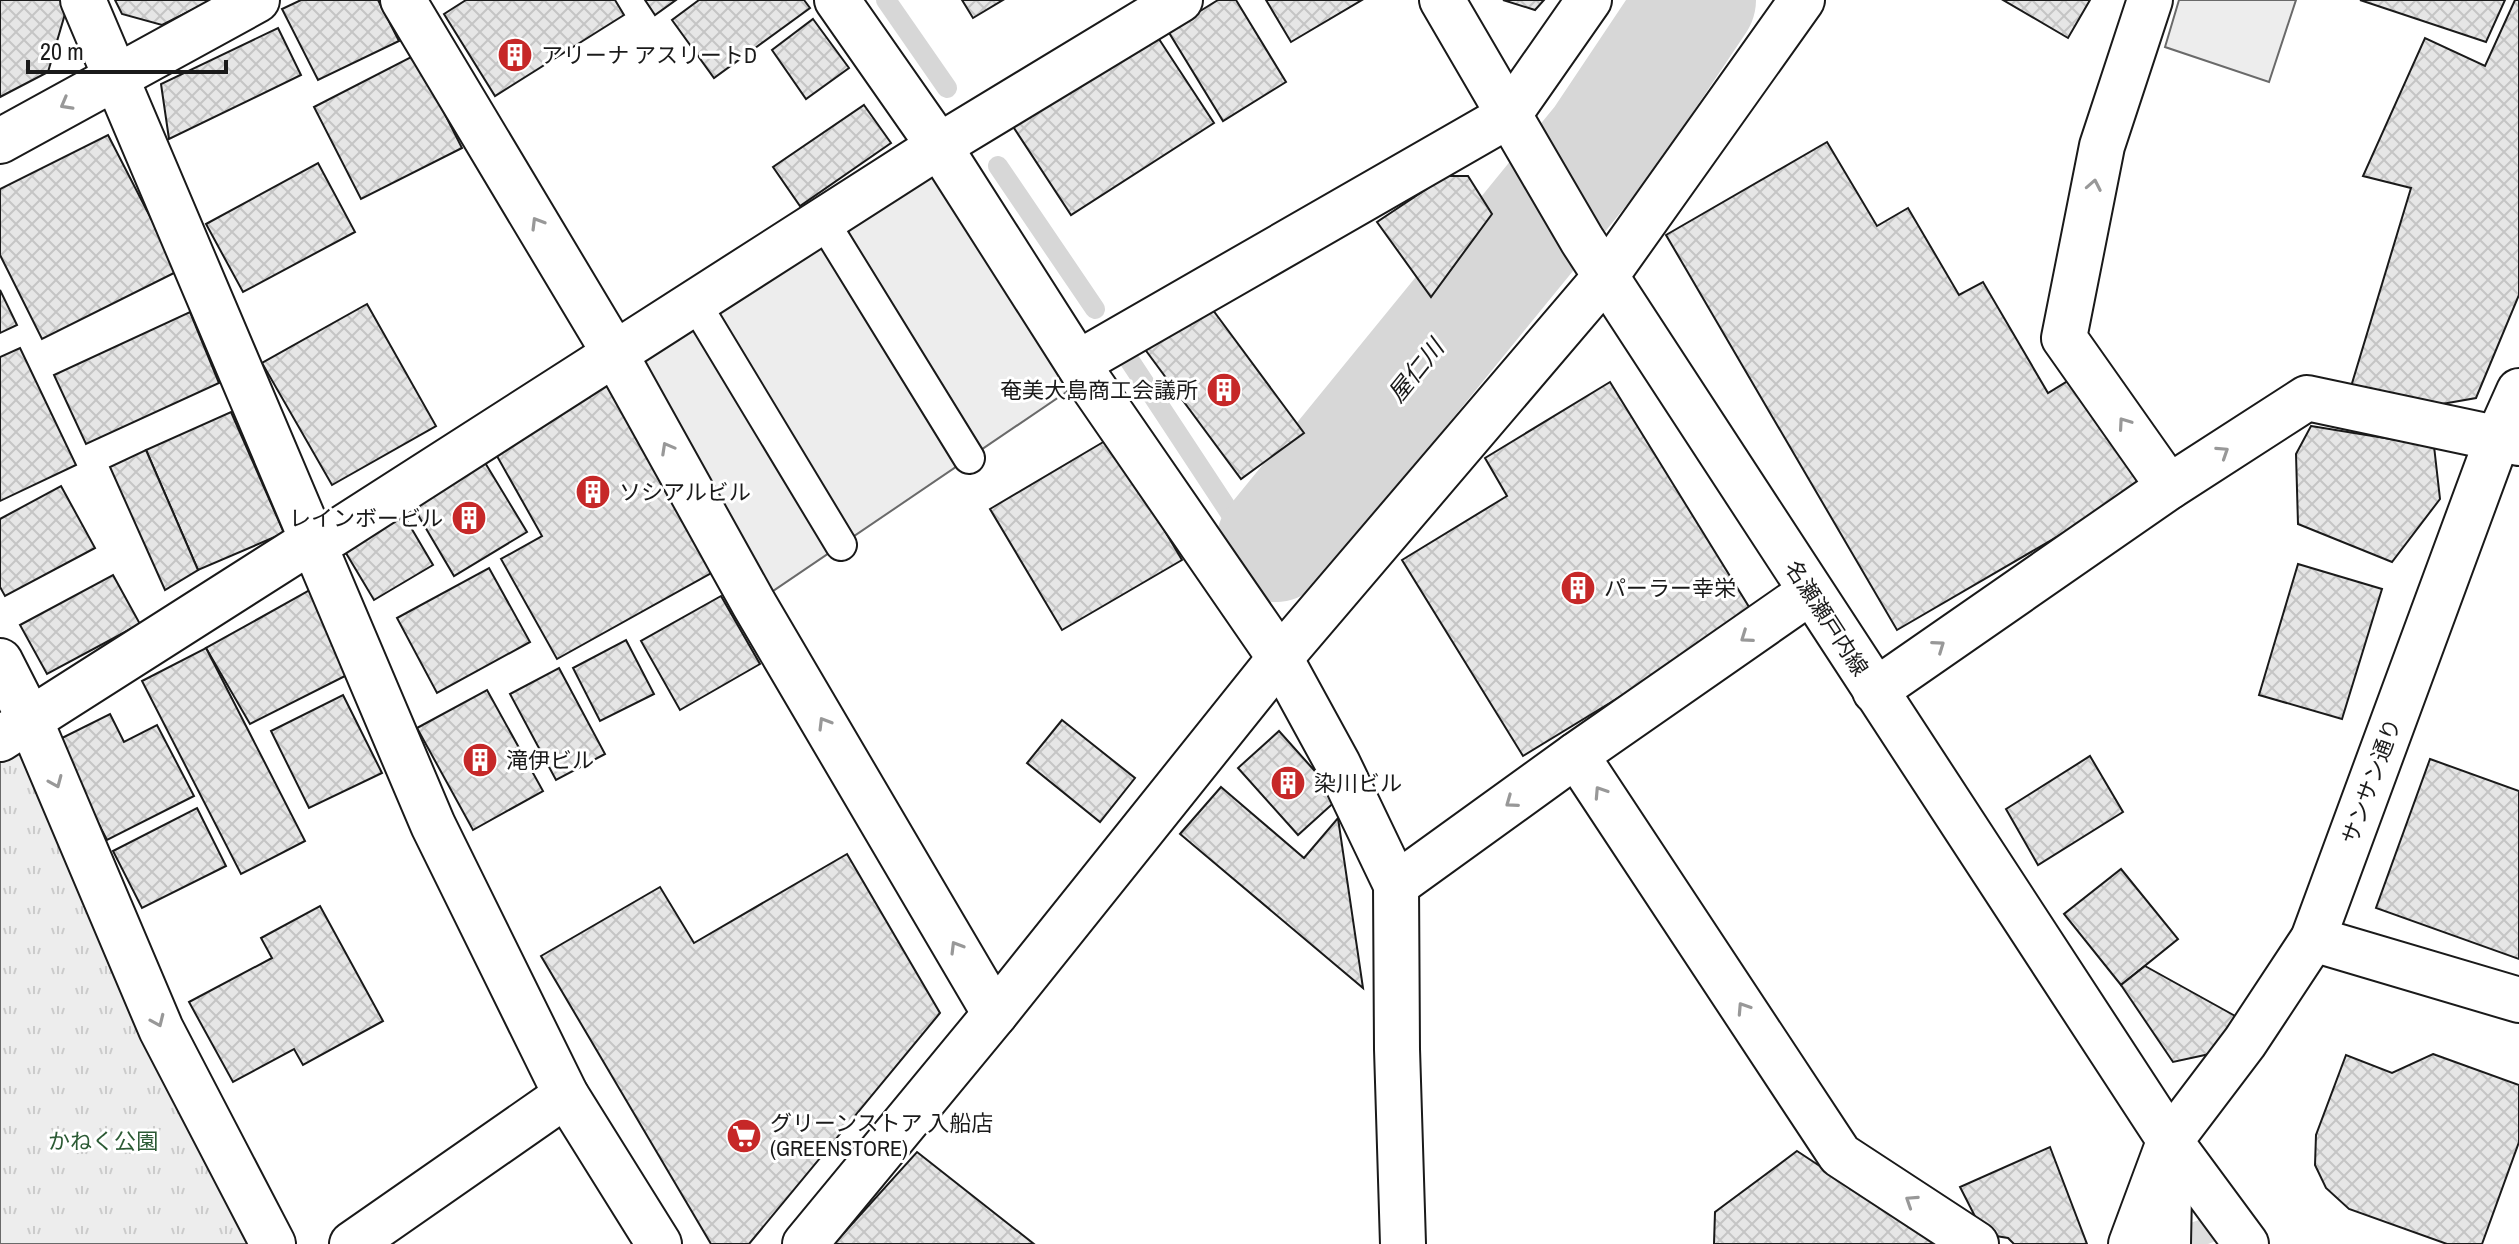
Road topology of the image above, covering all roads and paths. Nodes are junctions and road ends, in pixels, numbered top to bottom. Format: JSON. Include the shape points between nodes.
{"nodes":[{"id":1,"x":83,"y":0,"type":"edge"},
{"id":2,"x":257,"y":0,"type":"edge"},
{"id":3,"x":403,"y":0,"type":"edge"},
{"id":4,"x":837,"y":0,"type":"edge"},
{"id":5,"x":1180,"y":0,"type":"edge"},
{"id":6,"x":1442,"y":0,"type":"edge"},
{"id":7,"x":1589,"y":0,"type":"edge"},
{"id":8,"x":1802,"y":0,"type":"edge"},
{"id":9,"x":2150,"y":0,"type":"edge"},
{"id":10,"x":115,"y":77,"type":"junction"},
{"id":11,"x":1515,"y":128,"type":"junction"},
{"id":12,"x":0,"y":141,"type":"edge"},
{"id":13,"x":939,"y":146,"type":"junction"},
{"id":14,"x":823,"y":221,"type":"junction"},
{"id":15,"x":1605,"y":277,"type":"junction"},
{"id":16,"x":695,"y":303,"type":"junction"},
{"id":17,"x":615,"y":354,"type":"junction"},
{"id":18,"x":1078,"y":363,"type":"junction"},
{"id":19,"x":2519,"y":391,"type":"edge"},
{"id":20,"x":2508,"y":442,"type":"edge"},
{"id":21,"x":969,"y":458,"type":"dead end"},
{"id":22,"x":2169,"y":487,"type":"junction"},
{"id":23,"x":311,"y":541,"type":"junction"},
{"id":24,"x":841,"y":545,"type":"dead end"},
{"id":25,"x":1810,"y":592,"type":"junction"},
{"id":26,"x":1280,"y":658,"type":"junction"},
{"id":27,"x":0,"y":661,"type":"edge"},
{"id":28,"x":1875,"y":691,"type":"junction"},
{"id":29,"x":15,"y":730,"type":"edge"},
{"id":30,"x":1576,"y":755,"type":"junction"},
{"id":31,"x":1396,"y":885,"type":"junction"},
{"id":32,"x":2313,"y":939,"type":"junction"},
{"id":33,"x":2519,"y":1000,"type":"edge"},
{"id":34,"x":995,"y":1014,"type":"junction"},
{"id":35,"x":566,"y":1095,"type":"junction"},
{"id":36,"x":2170,"y":1141,"type":"junction"},
{"id":37,"x":273,"y":1244,"type":"edge"},
{"id":38,"x":352,"y":1244,"type":"edge"},
{"id":39,"x":659,"y":1244,"type":"edge"},
{"id":40,"x":805,"y":1244,"type":"edge"},
{"id":41,"x":1403,"y":1244,"type":"edge"},
{"id":42,"x":1976,"y":1244,"type":"edge"},
{"id":43,"x":2131,"y":1244,"type":"edge"},
{"id":44,"x":2168,"y":1244,"type":"edge"},
{"id":45,"x":2246,"y":1244,"type":"edge"}],
"edges":[{"from":1,"to":10,"type":"street"},
{"from":2,"to":10,"type":"street"},
{"from":17,"to":3,"type":"street","one_way":true},
{"from":4,"to":13,"type":"street"},
{"from":5,"to":13,"type":"street"},
{"from":6,"to":11,"type":"street","name":"名瀬瀬戸内線"},
{"from":7,"to":11,"type":"street"},
{"from":8,"to":15,"type":"street"},
{"from":22,"to":9,"type":"street","one_way":true,"via":[[2064,338],[2102,146]]},
{"from":10,"to":12,"type":"street","one_way":true},
{"from":10,"to":23,"type":"street"},
{"from":11,"to":15,"type":"street","name":"名瀬瀬戸内線"},
{"from":11,"to":18,"type":"street"},
{"from":13,"to":14,"type":"street"},
{"from":13,"to":18,"type":"street"},
{"from":14,"to":16,"type":"street"},
{"from":14,"to":21,"type":"lane"},
{"from":15,"to":25,"type":"street","name":"名瀬瀬戸内線"},
{"from":15,"to":26,"type":"street"},
{"from":16,"to":17,"type":"street"},
{"from":16,"to":24,"type":"lane"},
{"from":17,"to":23,"type":"street","via":[[332,535]]},
{"from":34,"to":17,"type":"street","one_way":true,"via":[[754,604]]},
{"from":18,"to":26,"type":"street"},
{"from":19,"to":20,"type":"street","name":"サンサン通り"},
{"from":22,"to":20,"type":"street","one_way":true,"via":[[2307,398]]},
{"from":20,"to":32,"type":"street","name":"サンサン通り"},
{"from":28,"to":22,"type":"street","one_way":true},
{"from":23,"to":29,"type":"street"},
{"from":23,"to":35,"type":"street","via":[[433,825]]},
{"from":25,"to":28,"type":"street","name":"名瀬瀬戸内線"},
{"from":25,"to":30,"type":"street","one_way":true},
{"from":26,"to":31,"type":"street"},
{"from":26,"to":34,"type":"street"},
{"from":27,"to":29,"type":"street"},
{"from":28,"to":36,"type":"street","name":"名瀬瀬戸内線"},
{"from":29,"to":37,"type":"street","one_way":true},
{"from":30,"to":31,"type":"street","one_way":true},
{"from":42,"to":30,"type":"street","one_way":true,"via":[[1840,1155]]},
{"from":31,"to":41,"type":"street"},
{"from":32,"to":33,"type":"street"},
{"from":32,"to":36,"type":"street","name":"サンサン通り","via":[[2245,1042]]},
{"from":34,"to":40,"type":"street"},
{"from":35,"to":38,"type":"street"},
{"from":35,"to":39,"type":"street"},
{"from":36,"to":43,"type":"street","name":"サンサン通り"},
{"from":36,"to":44,"type":"street"},
{"from":36,"to":45,"type":"street","name":"名瀬瀬戸内線"}]}
